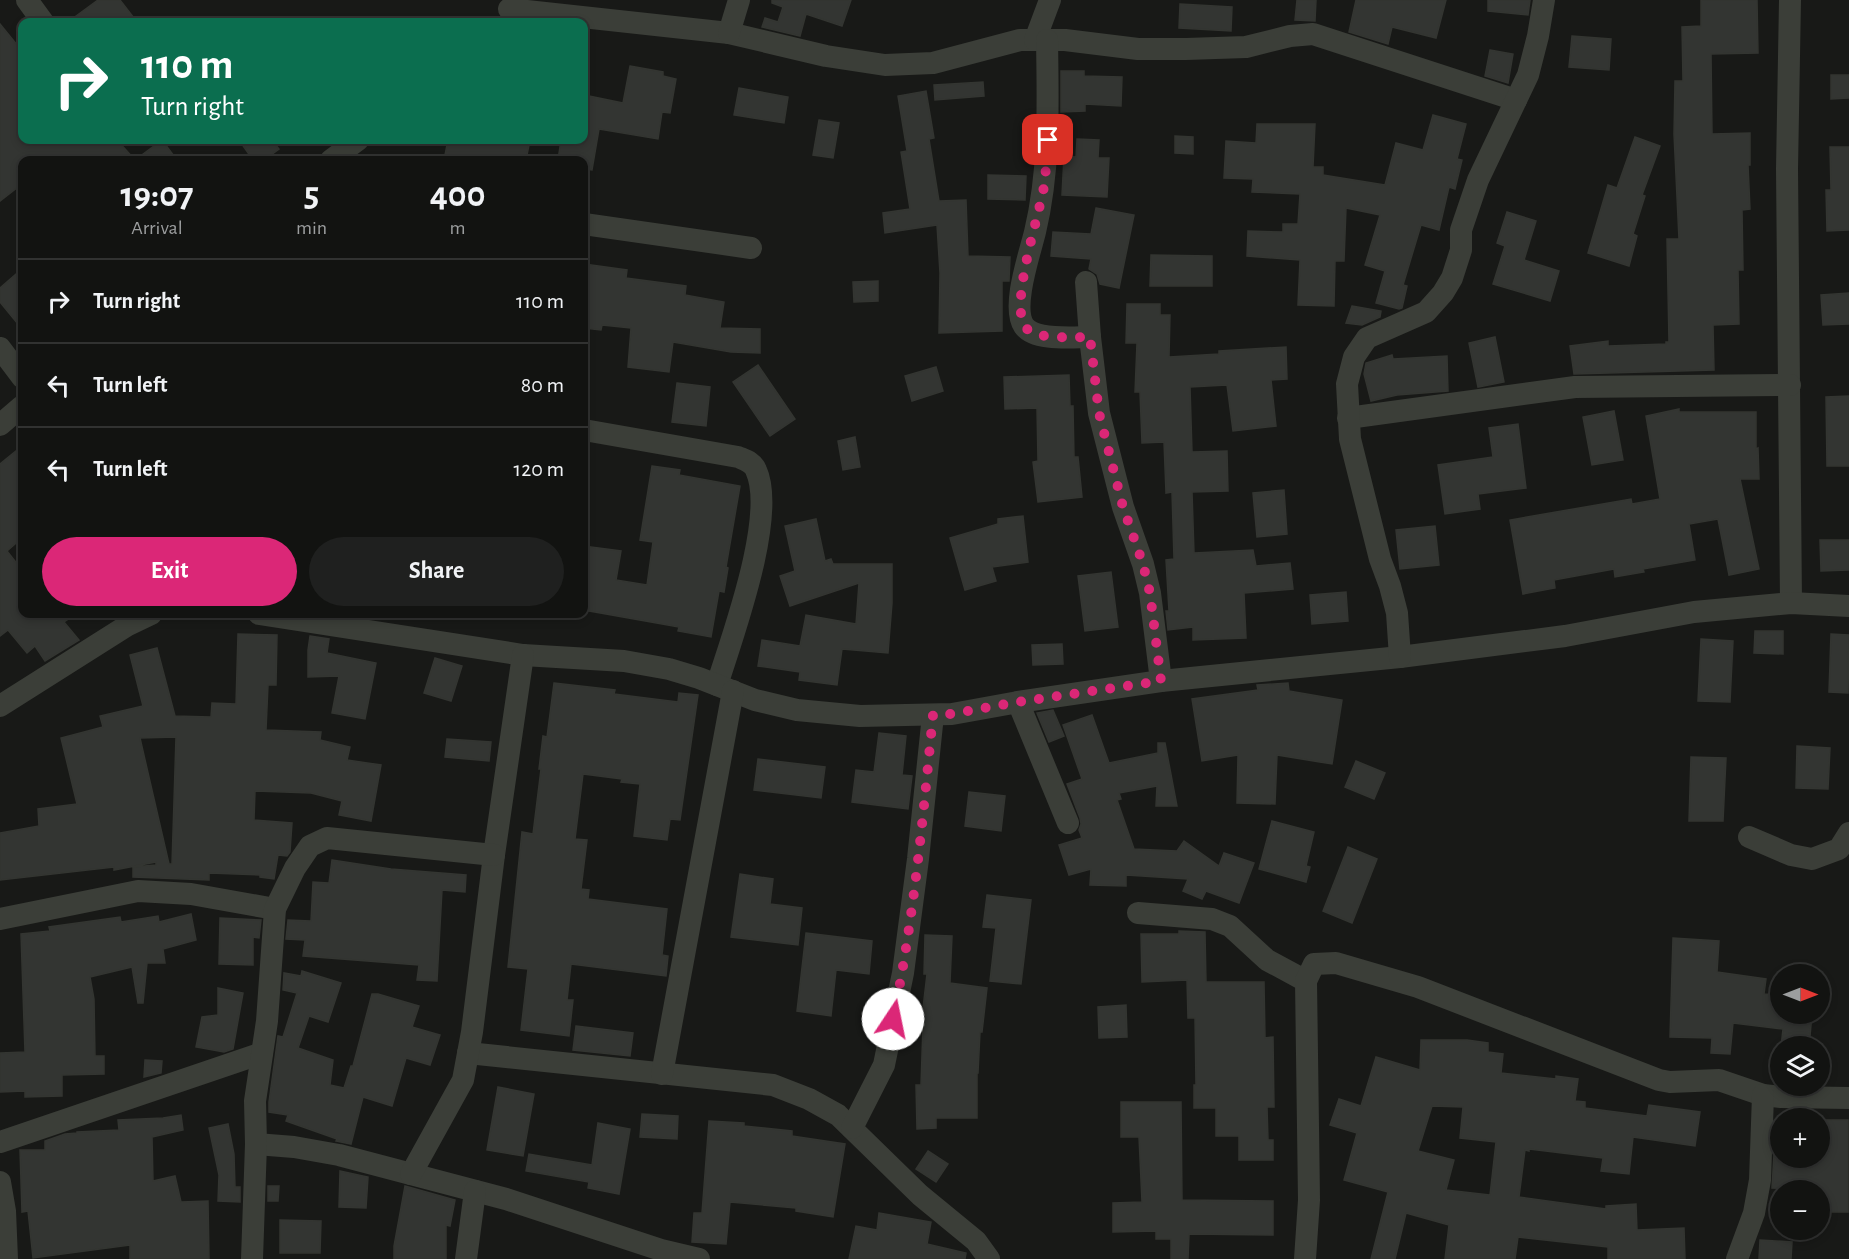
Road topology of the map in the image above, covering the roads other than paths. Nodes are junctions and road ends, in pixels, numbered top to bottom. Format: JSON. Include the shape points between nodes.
{"nodes":[{"id":1,"x":27,"y":0,"type":"edge"},
{"id":2,"x":739,"y":0,"type":"edge"},
{"id":3,"x":1050,"y":0,"type":"edge"},
{"id":4,"x":1544,"y":0,"type":"edge"},
{"id":5,"x":1790,"y":0,"type":"edge"},
{"id":6,"x":505,"y":10,"type":"edge"},
{"id":7,"x":40,"y":18,"type":"edge"},
{"id":8,"x":583,"y":18,"type":"edge"},
{"id":9,"x":588,"y":19,"type":"edge"},
{"id":10,"x":729,"y":33,"type":"junction"},
{"id":11,"x":1041,"y":40,"type":"junction"},
{"id":12,"x":1516,"y":100,"type":"junction"},
{"id":13,"x":353,"y":144,"type":"edge"},
{"id":14,"x":336,"y":156,"type":"edge"},
{"id":15,"x":588,"y":225,"type":"edge"},
{"id":16,"x":751,"y":248,"type":"dead end"},
{"id":17,"x":1086,"y":282,"type":"dead end"},
{"id":18,"x":1090,"y":337,"type":"junction"},
{"id":19,"x":0,"y":348,"type":"edge"},
{"id":20,"x":18,"y":372,"type":"edge"},
{"id":21,"x":1790,"y":385,"type":"junction"},
{"id":22,"x":18,"y":409,"type":"edge"},
{"id":23,"x":1348,"y":418,"type":"junction"},
{"id":24,"x":0,"y":425,"type":"edge"},
{"id":25,"x":588,"y":431,"type":"edge"},
{"id":26,"x":1791,"y":603,"type":"junction"},
{"id":27,"x":1849,"y":606,"type":"edge"},
{"id":28,"x":143,"y":618,"type":"edge"},
{"id":29,"x":284,"y":618,"type":"edge"},
{"id":30,"x":522,"y":655,"type":"junction"},
{"id":31,"x":1400,"y":657,"type":"junction"},
{"id":32,"x":1161,"y":681,"type":"junction"},
{"id":33,"x":725,"y":688,"type":"junction"},
{"id":34,"x":1018,"y":702,"type":"junction"},
{"id":35,"x":0,"y":706,"type":"edge"},
{"id":36,"x":933,"y":715,"type":"junction"},
{"id":37,"x":1068,"y":823,"type":"dead end"},
{"id":38,"x":1849,"y":833,"type":"edge"},
{"id":39,"x":1749,"y":837,"type":"dead end"},
{"id":40,"x":494,"y":855,"type":"junction"},
{"id":41,"x":275,"y":909,"type":"junction"},
{"id":42,"x":1138,"y":913,"type":"dead end"},
{"id":43,"x":0,"y":919,"type":"edge"},
{"id":44,"x":1306,"y":981,"type":"junction"},
{"id":45,"x":262,"y":1053,"type":"junction"},
{"id":46,"x":468,"y":1053,"type":"junction"},
{"id":47,"x":662,"y":1074,"type":"junction"},
{"id":48,"x":1762,"y":1095,"type":"junction"},
{"id":49,"x":1849,"y":1098,"type":"edge"},
{"id":50,"x":852,"y":1128,"type":"junction"},
{"id":51,"x":0,"y":1142,"type":"edge"},
{"id":52,"x":256,"y":1144,"type":"junction"},
{"id":53,"x":411,"y":1174,"type":"junction"},
{"id":54,"x":0,"y":1182,"type":"edge"},
{"id":55,"x":475,"y":1191,"type":"junction"},
{"id":56,"x":7,"y":1259,"type":"edge"},
{"id":57,"x":252,"y":1259,"type":"edge"},
{"id":58,"x":466,"y":1259,"type":"edge"},
{"id":59,"x":699,"y":1259,"type":"edge"},
{"id":60,"x":989,"y":1259,"type":"edge"},
{"id":61,"x":1305,"y":1259,"type":"edge"},
{"id":62,"x":1737,"y":1259,"type":"edge"}],
"edges":[{"from":1,"to":7,"type":"street"},
{"from":2,"to":10,"type":"street"},
{"from":3,"to":11,"type":"street"},
{"from":4,"to":12,"type":"street","via":[[1528,75]]},
{"from":5,"to":21,"type":"street"},
{"from":6,"to":8,"type":"street"},
{"from":9,"to":10,"type":"street"},
{"from":10,"to":11,"type":"street","via":[[826,56],[885,65],[933,63],[1020,40]]},
{"from":11,"to":12,"type":"street","via":[[1186,49],[1246,47],[1313,34]]},
{"from":11,"to":18,"type":"street","via":[[1048,140],[1044,186],[1024,269],[1021,321],[1036,335]]},
{"from":12,"to":23,"type":"street","via":[[1478,180],[1461,230],[1461,250],[1452,278],[1426,312],[1367,338],[1354,357],[1347,384]]},
{"from":13,"to":14,"type":"street"},
{"from":15,"to":16,"type":"street"},
{"from":17,"to":18,"type":"street"},
{"from":18,"to":32,"type":"street","via":[[1099,413],[1150,593]]},
{"from":19,"to":20,"type":"street"},
{"from":21,"to":23,"type":"street","via":[[1575,387]]},
{"from":21,"to":26,"type":"street"},
{"from":22,"to":24,"type":"street"},
{"from":23,"to":31,"type":"street","via":[[1358,474],[1397,613]]},
{"from":25,"to":33,"type":"street","via":[[738,457],[756,469],[761,488],[761,518]]},
{"from":26,"to":27,"type":"street"},
{"from":26,"to":31,"type":"street","via":[[1694,612],[1565,636]]},
{"from":28,"to":35,"type":"street"},
{"from":29,"to":30,"type":"street"},
{"from":30,"to":33,"type":"street","via":[[624,661],[669,669]]},
{"from":30,"to":40,"type":"street"},
{"from":31,"to":32,"type":"street"},
{"from":32,"to":34,"type":"street"},
{"from":33,"to":36,"type":"street","via":[[797,710],[860,717]]},
{"from":33,"to":47,"type":"street"},
{"from":34,"to":36,"type":"street"},
{"from":34,"to":37,"type":"street"},
{"from":36,"to":50,"type":"street","via":[[903,973],[884,1065]]},
{"from":38,"to":39,"type":"street","via":[[1839,849],[1812,859],[1791,855]]},
{"from":40,"to":41,"type":"street","via":[[327,838],[310,846]]},
{"from":40,"to":46,"type":"street"},
{"from":41,"to":43,"type":"street","via":[[191,894],[138,891]]},
{"from":41,"to":45,"type":"street"},
{"from":42,"to":44,"type":"street","via":[[1212,919],[1230,926],[1268,960]]},
{"from":44,"to":48,"type":"street","via":[[1314,964],[1336,963],[1418,987],[1659,1080],[1719,1080]]},
{"from":44,"to":61,"type":"street","via":[[1309,1200]]},
{"from":45,"to":51,"type":"street"},
{"from":45,"to":52,"type":"street","via":[[255,1101]]},
{"from":46,"to":47,"type":"street"},
{"from":46,"to":53,"type":"street","via":[[463,1080]]},
{"from":47,"to":50,"type":"street","via":[[773,1085],[809,1099]]},
{"from":48,"to":49,"type":"street"},
{"from":48,"to":62,"type":"street","via":[[1760,1180],[1754,1214]]},
{"from":50,"to":60,"type":"street","via":[[920,1195],[976,1241]]},
{"from":52,"to":53,"type":"street","via":[[339,1155]]},
{"from":52,"to":57,"type":"street"},
{"from":53,"to":55,"type":"street"},
{"from":54,"to":56,"type":"street"},
{"from":55,"to":58,"type":"street"},
{"from":55,"to":59,"type":"street"}]}
